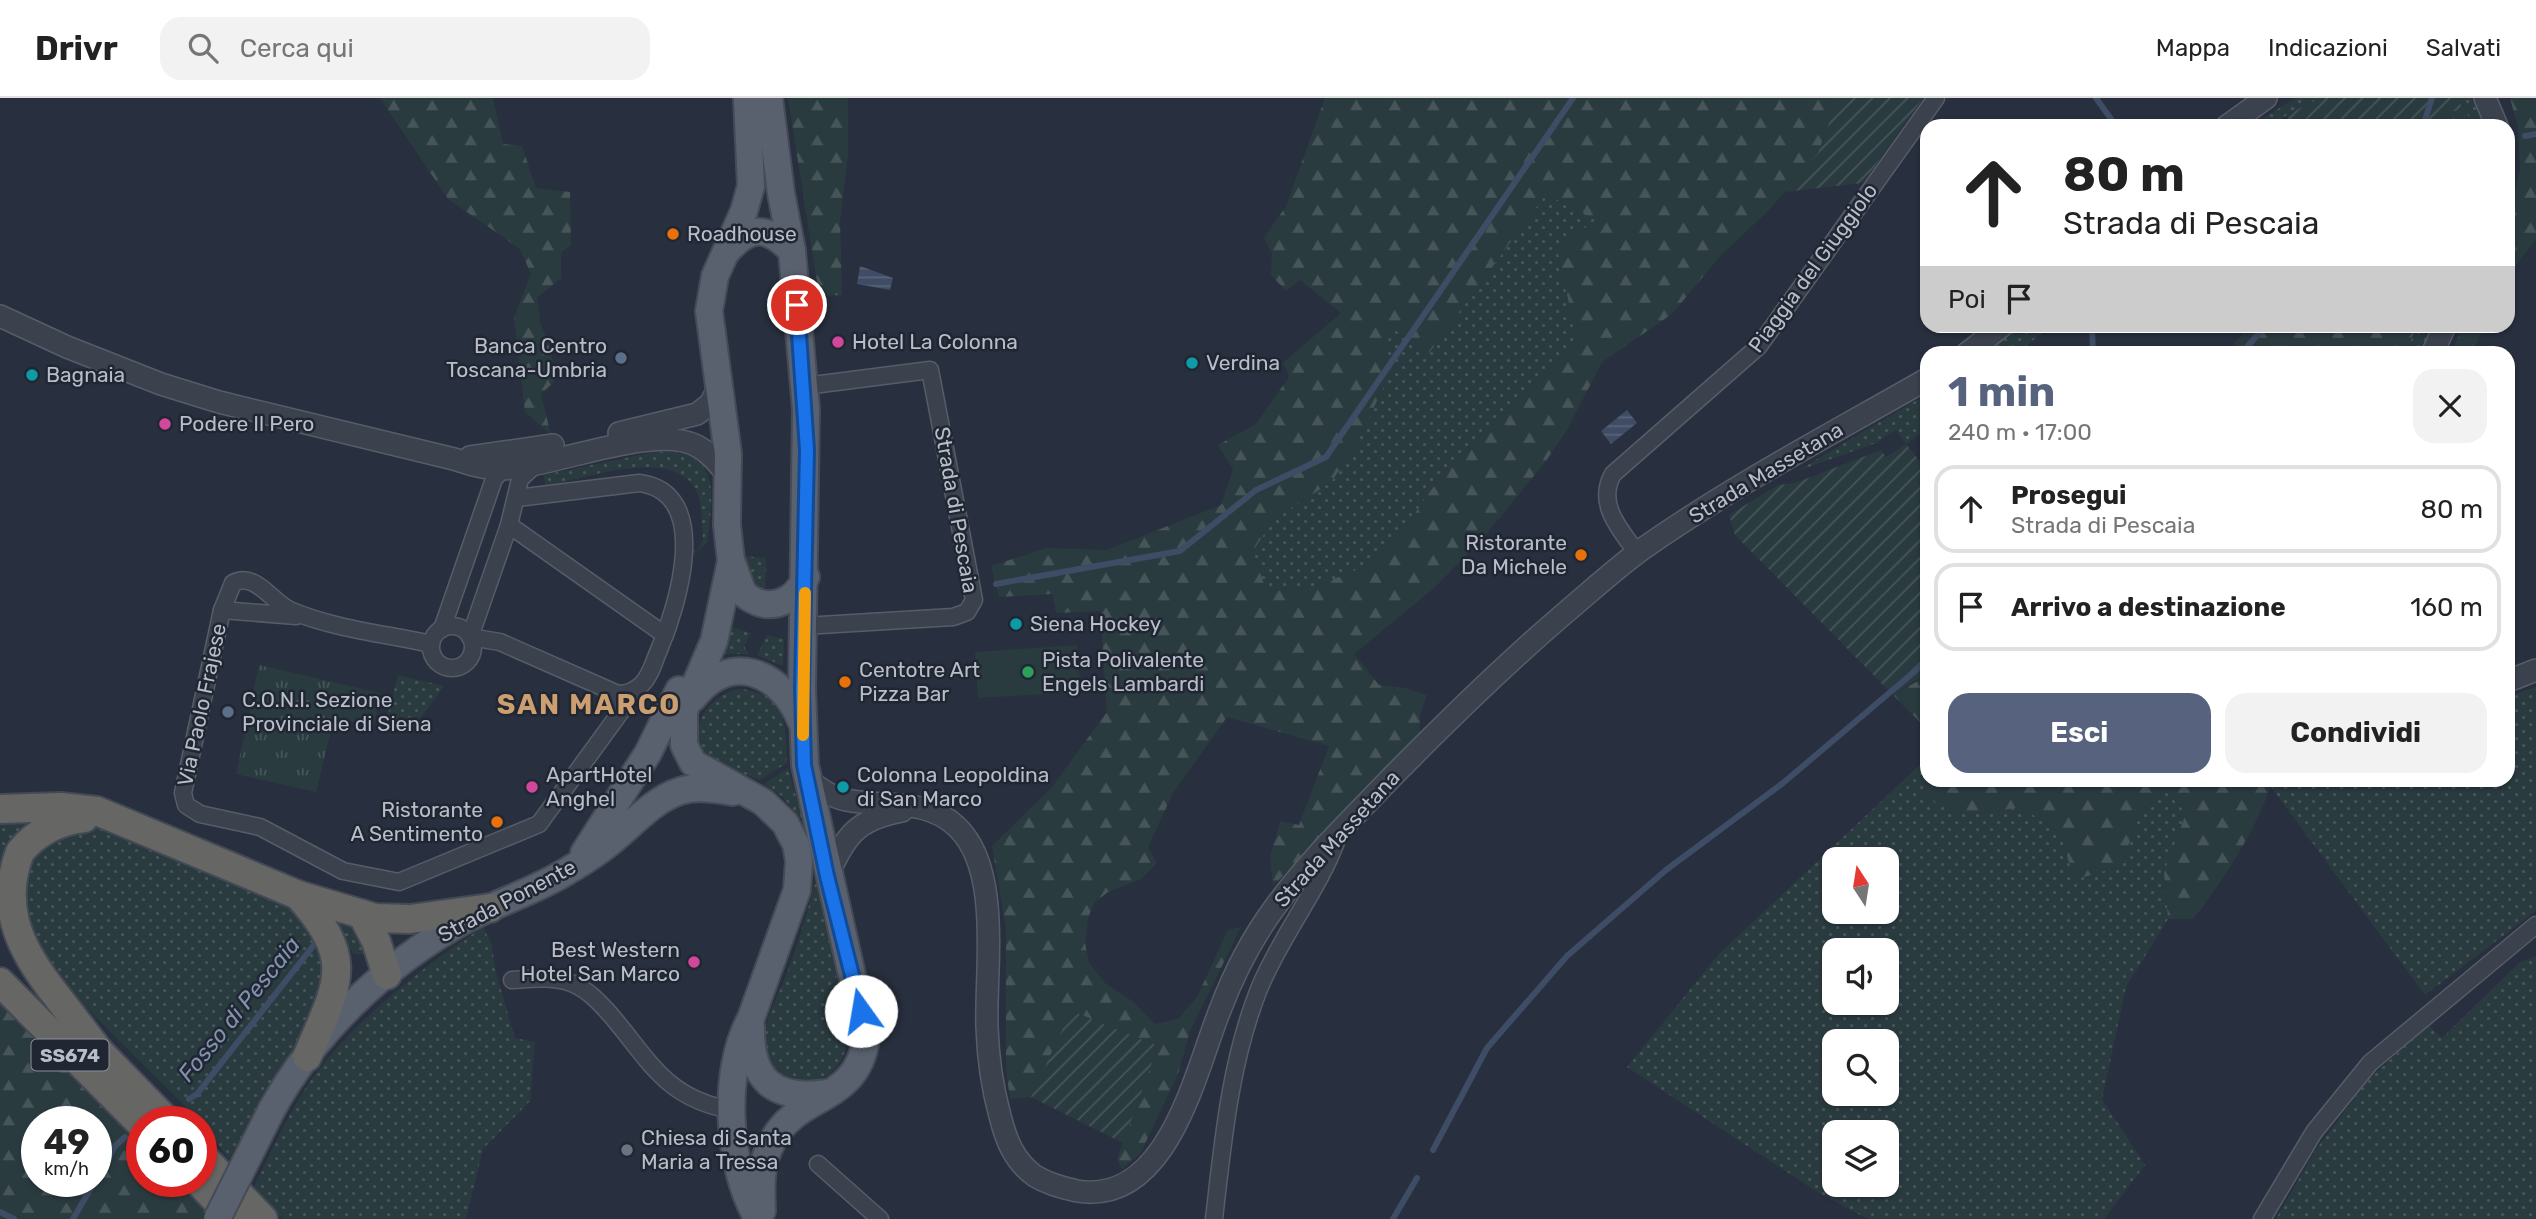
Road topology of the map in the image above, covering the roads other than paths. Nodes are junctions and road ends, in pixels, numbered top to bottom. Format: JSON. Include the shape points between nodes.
{"nodes":[{"id":1,"x":747,"y":98,"type":"edge"},
{"id":2,"x":769,"y":98,"type":"edge"},
{"id":3,"x":1936,"y":98,"type":"edge"},
{"id":4,"x":2266,"y":98,"type":"edge"},
{"id":5,"x":2485,"y":98,"type":"edge"},
{"id":6,"x":1921,"y":119,"type":"edge"},
{"id":7,"x":2237,"y":119,"type":"edge"},
{"id":8,"x":2494,"y":119,"type":"edge"},
{"id":9,"x":1920,"y":120,"type":"edge"},
{"id":10,"x":792,"y":251,"type":"junction"},
{"id":11,"x":724,"y":254,"type":"junction"},
{"id":12,"x":0,"y":316,"type":"edge"},
{"id":13,"x":1993,"y":333,"type":"edge"},
{"id":14,"x":1976,"y":346,"type":"edge"},
{"id":15,"x":1920,"y":383,"type":"edge"},
{"id":16,"x":805,"y":386,"type":"junction"},
{"id":17,"x":719,"y":387,"type":"junction"},
{"id":18,"x":620,"y":433,"type":"junction"},
{"id":19,"x":454,"y":458,"type":"junction"},
{"id":20,"x":540,"y":462,"type":"junction"},
{"id":21,"x":475,"y":466,"type":"junction"},
{"id":22,"x":500,"y":469,"type":"junction"},
{"id":23,"x":730,"y":478,"type":"junction"},
{"id":24,"x":489,"y":494,"type":"junction"},
{"id":25,"x":517,"y":498,"type":"junction"},
{"id":26,"x":509,"y":525,"type":"junction"},
{"id":27,"x":727,"y":525,"type":"junction"},
{"id":28,"x":1637,"y":553,"type":"junction"},
{"id":29,"x":731,"y":561,"type":"junction"},
{"id":30,"x":806,"y":577,"type":"junction"},
{"id":31,"x":222,"y":610,"type":"junction"},
{"id":32,"x":305,"y":616,"type":"junction"},
{"id":33,"x":804,"y":626,"type":"junction"},
{"id":34,"x":442,"y":629,"type":"junction"},
{"id":35,"x":665,"y":635,"type":"junction"},
{"id":36,"x":470,"y":637,"type":"junction"},
{"id":37,"x":431,"y":644,"type":"junction"},
{"id":38,"x":2536,"y":670,"type":"edge"},
{"id":39,"x":2515,"y":678,"type":"edge"},
{"id":40,"x":618,"y":694,"type":"junction"},
{"id":41,"x":684,"y":710,"type":"junction"},
{"id":42,"x":802,"y":724,"type":"junction"},
{"id":43,"x":648,"y":753,"type":"junction"},
{"id":44,"x":807,"y":779,"type":"junction"},
{"id":45,"x":749,"y":794,"type":"junction"},
{"id":46,"x":915,"y":808,"type":"junction"},
{"id":47,"x":0,"y":809,"type":"edge"},
{"id":48,"x":111,"y":817,"type":"junction"},
{"id":49,"x":1340,"y":832,"type":"junction"},
{"id":50,"x":578,"y":863,"type":"junction"},
{"id":51,"x":827,"y":876,"type":"junction"},
{"id":52,"x":298,"y":895,"type":"junction"},
{"id":53,"x":490,"y":908,"type":"junction"},
{"id":54,"x":362,"y":914,"type":"junction"},
{"id":55,"x":2536,"y":925,"type":"edge"},
{"id":56,"x":0,"y":951,"type":"edge"},
{"id":57,"x":336,"y":951,"type":"junction"},
{"id":58,"x":387,"y":975,"type":"junction"},
{"id":59,"x":512,"y":980,"type":"dead end"},
{"id":60,"x":0,"y":982,"type":"edge"},
{"id":61,"x":751,"y":1018,"type":"junction"},
{"id":62,"x":99,"y":1051,"type":"junction"},
{"id":63,"x":307,"y":1057,"type":"junction"},
{"id":64,"x":834,"y":1092,"type":"junction"},
{"id":65,"x":152,"y":1106,"type":"edge"},
{"id":66,"x":126,"y":1109,"type":"edge"},
{"id":67,"x":732,"y":1120,"type":"junction"},
{"id":68,"x":773,"y":1139,"type":"junction"},
{"id":69,"x":818,"y":1164,"type":"dead end"},
{"id":70,"x":217,"y":1172,"type":"edge"},
{"id":71,"x":213,"y":1197,"type":"edge"},
{"id":72,"x":217,"y":1219,"type":"edge"},
{"id":73,"x":234,"y":1219,"type":"edge"},
{"id":74,"x":263,"y":1219,"type":"edge"},
{"id":75,"x":760,"y":1219,"type":"edge"},
{"id":76,"x":880,"y":1219,"type":"edge"},
{"id":77,"x":1214,"y":1219,"type":"edge"},
{"id":78,"x":2262,"y":1219,"type":"edge"}],
"edges":[{"from":1,"to":11,"type":"main road","via":[[751,186]]},
{"from":2,"to":10,"type":"main road"},
{"from":3,"to":6,"type":"street","name":"Piaggia del Giuggiolo"},
{"from":4,"to":7,"type":"street"},
{"from":5,"to":8,"type":"street"},
{"from":9,"to":28,"type":"street","name":"Piaggia del Giuggiolo","via":[[1759,346],[1613,474],[1606,490],[1609,511]]},
{"from":10,"to":11,"type":"main road","via":[[778,237],[759,231],[740,239]]},
{"from":10,"to":16,"type":"main road"},
{"from":11,"to":17,"type":"main road","via":[[711,289],[709,311]]},
{"from":12,"to":19,"type":"street","via":[[66,347],[208,399]]},
{"from":13,"to":14,"type":"street"},
{"from":15,"to":28,"type":"street","name":"Strada Massetana","via":[[1769,468]]},
{"from":16,"to":30,"type":"main road"},
{"from":16,"to":33,"type":"street","name":"Strada di Pescaia","via":[[930,370],[974,594],[973,606],[953,617]]},
{"from":17,"to":18,"type":"street","via":[[710,404],[697,414]]},
{"from":17,"to":23,"type":"main road"},
{"from":18,"to":19,"type":"street"},
{"from":18,"to":22,"type":"street","via":[[601,442],[523,458]]},
{"from":19,"to":21,"type":"street"},
{"from":20,"to":22,"type":"street"},
{"from":20,"to":23,"type":"street","via":[[673,440],[698,447]]},
{"from":20,"to":25,"type":"street","via":[[520,479]]},
{"from":21,"to":22,"type":"street"},
{"from":21,"to":24,"type":"street","via":[[487,479]]},
{"from":22,"to":24,"type":"street"},
{"from":23,"to":27,"type":"main road"},
{"from":24,"to":34,"type":"street"},
{"from":25,"to":26,"type":"street"},
{"from":25,"to":35,"type":"street","via":[[630,483],[652,485],[665,492],[679,517],[685,553],[682,583]]},
{"from":26,"to":35,"type":"street"},
{"from":26,"to":36,"type":"street"},
{"from":27,"to":29,"type":"main road"},
{"from":27,"to":43,"type":"main road","via":[[690,663]]},
{"from":28,"to":49,"type":"street","name":"Strada Massetana","via":[[1483,685]]},
{"from":29,"to":30,"type":"main road","via":[[743,593],[766,605],[794,596]]},
{"from":29,"to":41,"type":"main road","via":[[714,641]]},
{"from":30,"to":33,"type":"main road"},
{"from":31,"to":32,"type":"street","name":"Via Paolo Frajese"},
{"from":31,"to":32,"type":"street","name":"Via Paolo Frajese","via":[[231,586],[246,579],[258,584],[276,603]]},
{"from":31,"to":40,"type":"street","name":"Via Paolo Frajese","via":[[183,793],[186,805],[200,814],[260,827],[343,871],[388,883],[409,879],[539,824],[622,710]]},
{"from":32,"to":37,"type":"street","name":"Via Paolo Frajese"},
{"from":33,"to":42,"type":"main road"},
{"from":34,"to":36,"type":"street","via":[[454,626]]},
{"from":34,"to":37,"type":"street"},
{"from":35,"to":40,"type":"street","via":[[643,683]]},
{"from":36,"to":37,"type":"street","via":[[471,656],[456,668],[437,662]]},
{"from":36,"to":40,"type":"street","via":[[500,642]]},
{"from":38,"to":39,"type":"street"},
{"from":41,"to":42,"type":"main road","via":[[716,677],[750,672],[779,685],[792,700]]},
{"from":41,"to":43,"type":"main road"},
{"from":41,"to":45,"type":"main road","via":[[684,745],[693,763]]},
{"from":42,"to":44,"type":"main road"},
{"from":43,"to":50,"type":"main road"},
{"from":44,"to":46,"type":"street","name":"Strada Massetana","via":[[840,799],[897,802]]},
{"from":44,"to":51,"type":"main road"},
{"from":45,"to":50,"type":"main road","name":"Strada Ponente","via":[[706,789],[672,794]]},
{"from":45,"to":61,"type":"main road","via":[[785,823],[796,844],[800,876]]},
{"from":46,"to":49,"type":"street","name":"Strada Massetana","via":[[939,814],[958,828],[981,873],[986,900],[988,1044],[996,1100],[1010,1148],[1020,1163],[1042,1180],[1092,1192],[1111,1191],[1130,1182],[1158,1155],[1188,1095],[1247,950],[1286,891]]},
{"from":46,"to":51,"type":"street","via":[[877,816],[860,825],[846,840]]},
{"from":47,"to":48,"type":"highway","via":[[74,807]]},
{"from":48,"to":52,"type":"highway"},
{"from":48,"to":62,"type":"highway","via":[[64,821],[36,835],[13,863],[3,899],[4,916],[15,942]]},
{"from":49,"to":77,"type":"street","via":[[1329,863],[1283,939],[1254,1005],[1232,1082]]},
{"from":50,"to":53,"type":"main road","name":"Strada Ponente"},
{"from":51,"to":64,"type":"main road","via":[[866,1038],[857,1070]]},
{"from":52,"to":54,"type":"highway"},
{"from":52,"to":57,"type":"highway","via":[[322,922]]},
{"from":53,"to":54,"type":"highway","via":[[410,919]]},
{"from":53,"to":58,"type":"main road","name":"Strada Ponente","via":[[436,938]]},
{"from":54,"to":58,"type":"highway"},
{"from":55,"to":78,"type":"street","via":[[2370,1063],[2314,1132]]},
{"from":56,"to":62,"type":"highway","number":"SS674"},
{"from":57,"to":58,"type":"highway"},
{"from":57,"to":63,"type":"highway","via":[[336,980]]},
{"from":58,"to":63,"type":"main road","name":"Strada Ponente","via":[[339,1018]]},
{"from":59,"to":67,"type":"street","via":[[559,980],[582,988],[670,1086]]},
{"from":60,"to":66,"type":"highway","number":"SS674"},
{"from":61,"to":64,"type":"main road","via":[[752,1056],[768,1083],[795,1095]]},
{"from":61,"to":67,"type":"main road","via":[[736,1055]]},
{"from":62,"to":65,"type":"highway","number":"SS674"},
{"from":63,"to":72,"type":"main road","name":"Strada Ponente","bridge":true,"via":[[272,1109]]},
{"from":64,"to":68,"type":"main road","via":[[792,1117]]},
{"from":67,"to":68,"type":"main road","via":[[750,1138]]},
{"from":67,"to":75,"type":"main road","via":[[747,1196]]},
{"from":68,"to":75,"type":"main road","via":[[762,1170]]},
{"from":69,"to":76,"type":"street"},
{"from":70,"to":74,"type":"highway"},
{"from":71,"to":73,"type":"highway"}]}
